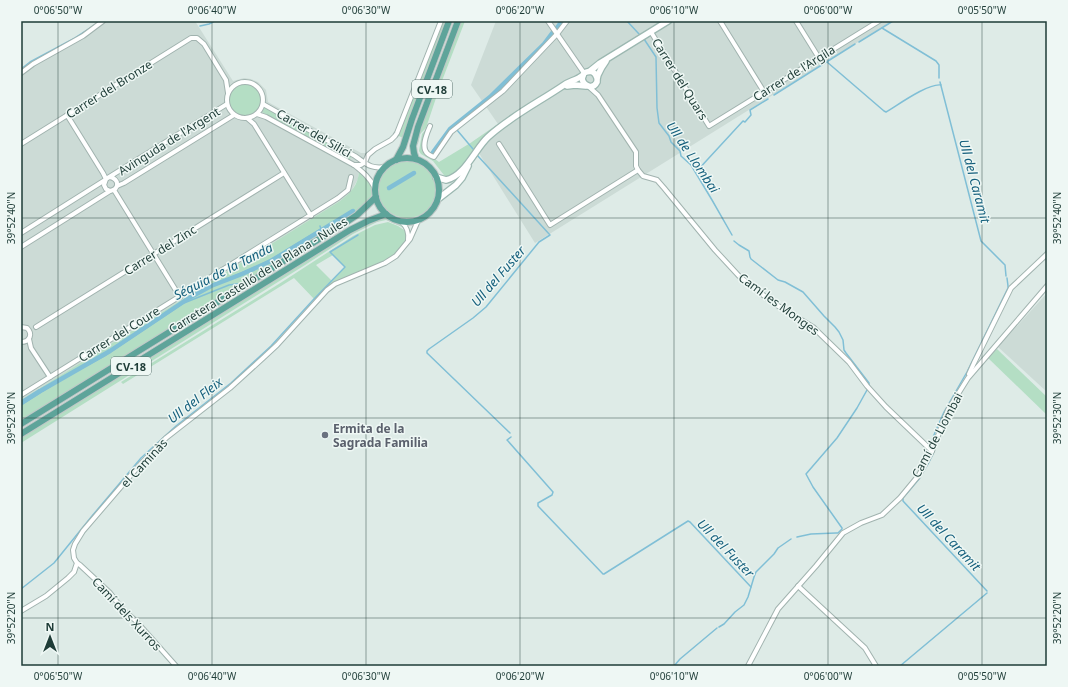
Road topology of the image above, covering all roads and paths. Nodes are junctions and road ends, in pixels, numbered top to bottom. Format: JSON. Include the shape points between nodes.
{"nodes":[{"id":1,"x":103,"y":21,"type":"edge"},
{"id":2,"x":441,"y":21,"type":"edge"},
{"id":3,"x":448,"y":21,"type":"edge"},
{"id":4,"x":458,"y":21,"type":"edge"},
{"id":5,"x":548,"y":21,"type":"edge"},
{"id":6,"x":567,"y":21,"type":"edge"},
{"id":7,"x":668,"y":21,"type":"edge"},
{"id":8,"x":720,"y":21,"type":"edge"},
{"id":9,"x":796,"y":21,"type":"edge"},
{"id":10,"x":879,"y":21,"type":"edge"},
{"id":11,"x":873,"y":22,"type":"edge"},
{"id":12,"x":650,"y":32,"type":"junction"},
{"id":13,"x":557,"y":34,"type":"junction"},
{"id":14,"x":819,"y":58,"type":"junction"},
{"id":15,"x":607,"y":59,"type":"junction"},
{"id":16,"x":585,"y":72,"type":"junction"},
{"id":17,"x":21,"y":73,"type":"edge"},
{"id":18,"x":226,"y":80,"type":"junction"},
{"id":19,"x":597,"y":80,"type":"junction"},
{"id":20,"x":235,"y":85,"type":"junction"},
{"id":21,"x":587,"y":86,"type":"junction"},
{"id":22,"x":557,"y":90,"type":"junction"},
{"id":23,"x":228,"y":92,"type":"junction"},
{"id":24,"x":764,"y":92,"type":"junction"},
{"id":25,"x":598,"y":95,"type":"junction"},
{"id":26,"x":227,"y":104,"type":"junction"},
{"id":27,"x":263,"y":104,"type":"junction"},
{"id":28,"x":67,"y":115,"type":"junction"},
{"id":29,"x":234,"y":115,"type":"junction"},
{"id":30,"x":256,"y":115,"type":"junction"},
{"id":31,"x":246,"y":118,"type":"junction"},
{"id":32,"x":254,"y":124,"type":"junction"},
{"id":33,"x":430,"y":126,"type":"dead end"},
{"id":34,"x":709,"y":126,"type":"joint"},
{"id":35,"x":21,"y":144,"type":"edge"},
{"id":36,"x":499,"y":144,"type":"dead end"},
{"id":37,"x":368,"y":155,"type":"junction"},
{"id":38,"x":355,"y":156,"type":"junction"},
{"id":39,"x":416,"y":159,"type":"junction"},
{"id":40,"x":396,"y":160,"type":"junction"},
{"id":41,"x":470,"y":161,"type":"junction"},
{"id":42,"x":364,"y":162,"type":"junction"},
{"id":43,"x":354,"y":165,"type":"junction"},
{"id":44,"x":385,"y":167,"type":"junction"},
{"id":45,"x":638,"y":170,"type":"junction"},
{"id":46,"x":284,"y":173,"type":"junction"},
{"id":47,"x":436,"y":177,"type":"junction"},
{"id":48,"x":351,"y":178,"type":"dead end"},
{"id":49,"x":107,"y":179,"type":"junction"},
{"id":50,"x":375,"y":188,"type":"junction"},
{"id":51,"x":114,"y":189,"type":"junction"},
{"id":52,"x":376,"y":198,"type":"junction"},
{"id":53,"x":438,"y":199,"type":"junction"},
{"id":54,"x":386,"y":214,"type":"junction"},
{"id":55,"x":311,"y":216,"type":"junction"},
{"id":56,"x":419,"y":219,"type":"junction"},
{"id":57,"x":401,"y":221,"type":"junction"},
{"id":58,"x":21,"y":233,"type":"edge"},
{"id":59,"x":407,"y":243,"type":"junction"},
{"id":60,"x":21,"y":247,"type":"edge"},
{"id":61,"x":153,"y":254,"type":"junction"},
{"id":62,"x":1047,"y":254,"type":"edge"},
{"id":63,"x":1047,"y":286,"type":"edge"},
{"id":64,"x":180,"y":297,"type":"junction"},
{"id":65,"x":23,"y":327,"type":"edge"},
{"id":66,"x":36,"y":327,"type":"junction"},
{"id":67,"x":30,"y":333,"type":"junction"},
{"id":68,"x":29,"y":339,"type":"junction"},
{"id":69,"x":22,"y":342,"type":"edge"},
{"id":70,"x":31,"y":348,"type":"junction"},
{"id":71,"x":50,"y":377,"type":"junction"},
{"id":72,"x":968,"y":378,"type":"junction"},
{"id":73,"x":21,"y":395,"type":"edge"},
{"id":74,"x":21,"y":424,"type":"edge"},
{"id":75,"x":21,"y":434,"type":"edge"},
{"id":76,"x":932,"y":450,"type":"junction"},
{"id":77,"x":77,"y":564,"type":"junction"},
{"id":78,"x":798,"y":586,"type":"junction"},
{"id":79,"x":21,"y":611,"type":"edge"},
{"id":80,"x":176,"y":666,"type":"edge"},
{"id":81,"x":748,"y":666,"type":"edge"},
{"id":82,"x":876,"y":666,"type":"edge"}],
"edges":[{"from":1,"to":17,"type":"street"},
{"from":2,"to":37,"type":"street","via":[[397,133]]},
{"from":3,"to":40,"type":"main road","number":"CV-18","via":[[403,147]]},
{"from":4,"to":39,"type":"main road","number":"CV-18","via":[[418,126],[413,149]]},
{"from":5,"to":13,"type":"street"},
{"from":6,"to":13,"type":"street"},
{"from":7,"to":12,"type":"main road"},
{"from":8,"to":24,"type":"street"},
{"from":9,"to":14,"type":"street"},
{"from":10,"to":11,"type":"street","name":"Carrer de l'Argila"},
{"from":11,"to":14,"type":"street","name":"Carrer de l'Argila"},
{"from":12,"to":15,"type":"main road"},
{"from":12,"to":34,"type":"street","name":"Carrer del Quars"},
{"from":13,"to":16,"type":"street"},
{"from":13,"to":33,"type":"street","via":[[503,91],[451,132],[434,157],[425,151],[424,144]]},
{"from":14,"to":24,"type":"street","name":"Carrer de l'Argila"},
{"from":15,"to":16,"type":"main road"},
{"from":15,"to":19,"type":"main road"},
{"from":16,"to":19,"type":"main road","via":[[596,74]]},
{"from":16,"to":21,"type":"main road","via":[[582,79]]},
{"from":16,"to":22,"type":"main road","via":[[578,79]]},
{"from":18,"to":20,"type":"street"},
{"from":18,"to":23,"type":"street"},
{"from":18,"to":28,"type":"street","name":"Carrer del Bronze","via":[[204,44],[197,38],[191,38]]},
{"from":19,"to":21,"type":"main road","via":[[592,86]]},
{"from":19,"to":25,"type":"street"},
{"from":20,"to":23,"type":"street"},
{"from":20,"to":27,"type":"street","via":[[246,82],[257,87],[261,92]]},
{"from":21,"to":22,"type":"main road","via":[[567,86]]},
{"from":21,"to":25,"type":"street"},
{"from":22,"to":41,"type":"main road","via":[[496,129]]},
{"from":23,"to":26,"type":"street"},
{"from":24,"to":34,"type":"street","name":"Carrer de l'Argila"},
{"from":25,"to":45,"type":"street","via":[[636,152]]},
{"from":26,"to":29,"type":"street"},
{"from":26,"to":49,"type":"street","name":"Avinguda de l'Argent"},
{"from":27,"to":30,"type":"street"},
{"from":27,"to":38,"type":"street","name":"Carrer del Silici"},
{"from":28,"to":35,"type":"street","name":"Carrer del Bronze"},
{"from":28,"to":49,"type":"street"},
{"from":29,"to":31,"type":"street"},
{"from":29,"to":51,"type":"street","name":"Avinguda de l'Argent"},
{"from":30,"to":31,"type":"street"},
{"from":30,"to":32,"type":"street"},
{"from":30,"to":43,"type":"street","name":"Carrer del Silici","via":[[266,117]]},
{"from":31,"to":32,"type":"street"},
{"from":32,"to":46,"type":"street"},
{"from":36,"to":45,"type":"street","via":[[550,225]]},
{"from":37,"to":38,"type":"street"},
{"from":37,"to":42,"type":"street"},
{"from":38,"to":42,"type":"street","name":"Carrer del Silici"},
{"from":39,"to":40,"type":"main road"},
{"from":39,"to":47,"type":"main road","via":[[427,165]]},
{"from":40,"to":44,"type":"main road"},
{"from":41,"to":47,"type":"main road","via":[[453,178],[446,180]]},
{"from":41,"to":53,"type":"main road","via":[[462,178]]},
{"from":42,"to":43,"type":"street","name":"Carrer del Silici","via":[[361,165]]},
{"from":42,"to":44,"type":"street","name":"Carrer del Silici","via":[[377,168]]},
{"from":43,"to":50,"type":"street","name":"Carrer del Silici","via":[[365,174]]},
{"from":44,"to":50,"type":"main road","via":[[378,177]]},
{"from":45,"to":76,"type":"street","name":"Camí les Monges","via":[[643,176],[657,180],[739,276],[775,304],[813,327],[849,362],[886,406]]},
{"from":46,"to":55,"type":"street"},
{"from":46,"to":61,"type":"street","name":"Carrer del Zinc"},
{"from":47,"to":53,"type":"main road"},
{"from":48,"to":55,"type":"street","name":"Carrer del Coure","via":[[348,190]]},
{"from":49,"to":51,"type":"street","via":[[104,185],[106,189]]},
{"from":49,"to":51,"type":"street","via":[[114,178],[117,182]]},
{"from":49,"to":58,"type":"street","name":"Avinguda de l'Argent"},
{"from":50,"to":52,"type":"main road"},
{"from":51,"to":60,"type":"street","name":"Avinguda de l'Argent"},
{"from":51,"to":61,"type":"street"},
{"from":52,"to":54,"type":"main road"},
{"from":52,"to":74,"type":"main road","name":"Carretera Castelló de la Plana - Nules","number":"CV-18","via":[[345,223]]},
{"from":53,"to":56,"type":"main road","via":[[431,211]]},
{"from":54,"to":57,"type":"main road"},
{"from":54,"to":75,"type":"main road","name":"Carretera Castelló de la Plana - Nules","number":"CV-18","via":[[350,230]]},
{"from":55,"to":64,"type":"street","name":"Carrer del Coure"},
{"from":56,"to":57,"type":"main road"},
{"from":56,"to":59,"type":"street","name":"el Caminàs"},
{"from":57,"to":59,"type":"street","via":[[407,230]]},
{"from":59,"to":77,"type":"street","name":"el Caminàs","via":[[396,256],[385,263],[347,278],[327,290],[263,358],[230,388],[166,438],[83,531],[73,550]]},
{"from":61,"to":64,"type":"street"},
{"from":61,"to":66,"type":"street","name":"Carrer del Zinc"},
{"from":62,"to":72,"type":"street","via":[[1011,288]]},
{"from":63,"to":72,"type":"street","name":"Camí de Llombai"},
{"from":64,"to":71,"type":"street","name":"Carrer del Coure"},
{"from":65,"to":66,"type":"street","name":"Carrer del Zinc"},
{"from":65,"to":67,"type":"street"},
{"from":66,"to":67,"type":"street","name":"Carrer del Zinc"},
{"from":67,"to":68,"type":"street"},
{"from":68,"to":69,"type":"street"},
{"from":68,"to":70,"type":"street"},
{"from":69,"to":70,"type":"street"},
{"from":70,"to":71,"type":"street"},
{"from":71,"to":73,"type":"street","name":"Carrer del Coure"},
{"from":72,"to":76,"type":"street","name":"Camí de Llombai","via":[[948,410]]},
{"from":76,"to":78,"type":"street","name":"Camí de Llombai","via":[[919,474],[890,508],[882,515],[843,533]]},
{"from":77,"to":79,"type":"street","via":[[68,578],[46,596]]},
{"from":77,"to":80,"type":"street","name":"Camí dels Xurros","via":[[110,593]]},
{"from":78,"to":81,"type":"street","name":"Camí de Llombai","via":[[778,609]]},
{"from":78,"to":82,"type":"street","via":[[865,648]]}]}
